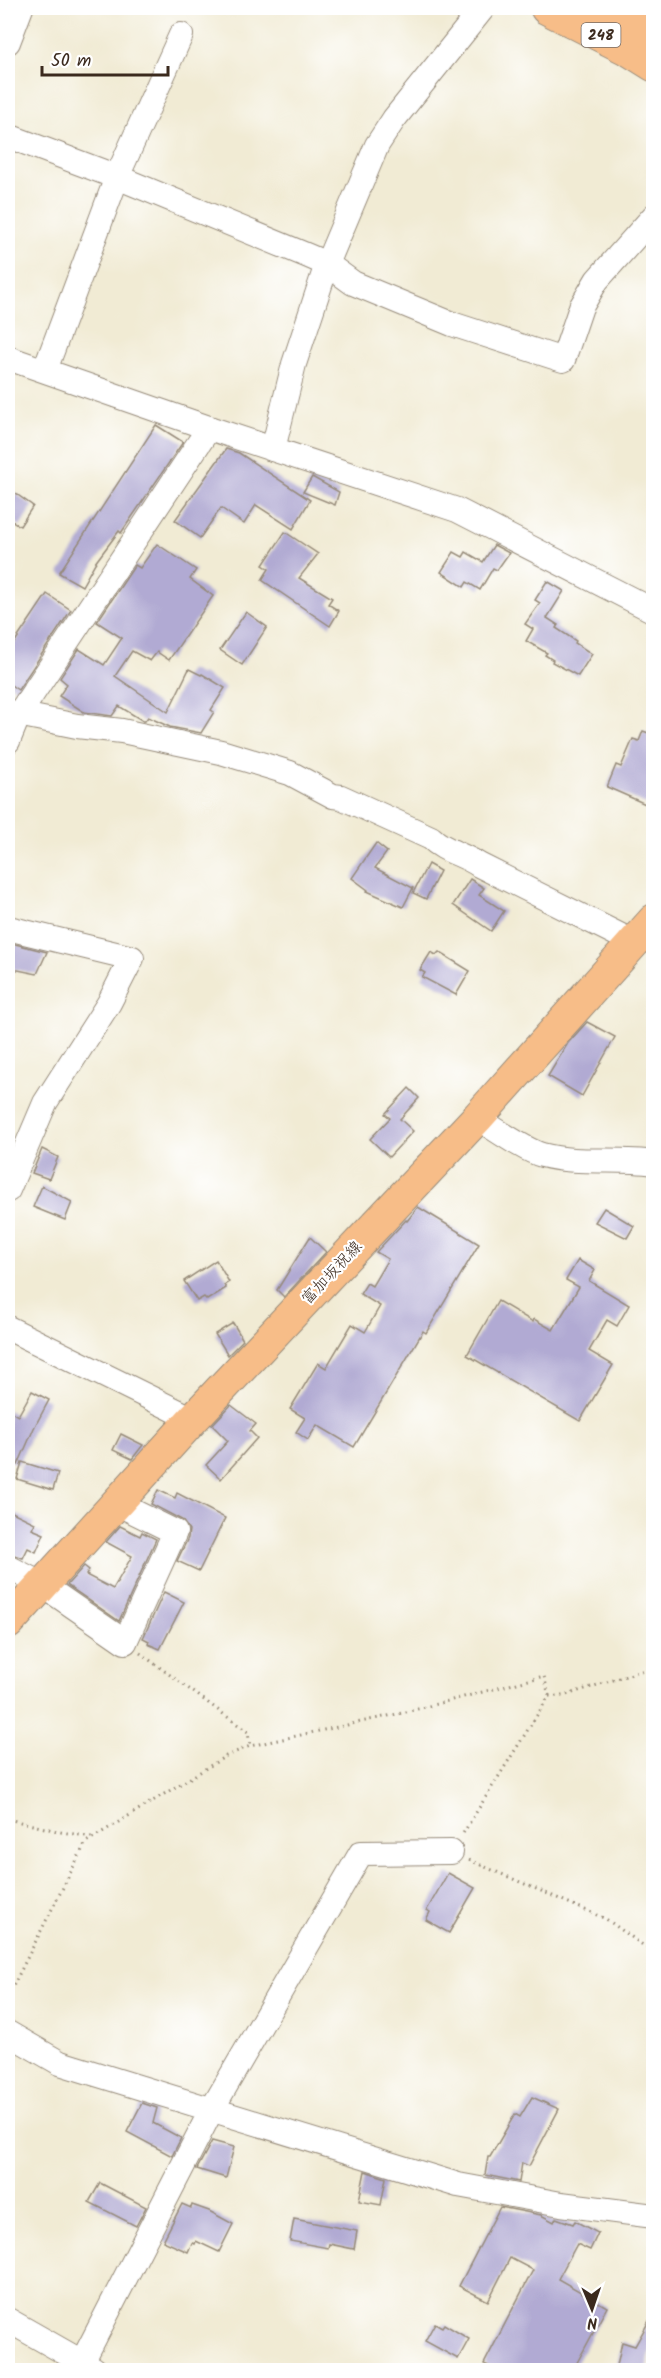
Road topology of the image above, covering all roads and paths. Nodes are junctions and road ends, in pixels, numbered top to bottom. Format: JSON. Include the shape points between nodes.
{"nodes":[{"id":1,"x":21,"y":8,"type":"edge"},
{"id":2,"x":483,"y":8,"type":"edge"},
{"id":3,"x":547,"y":8,"type":"edge"},
{"id":4,"x":607,"y":8,"type":"edge"},
{"id":5,"x":654,"y":34,"type":"edge"},
{"id":6,"x":181,"y":35,"type":"dead end"},
{"id":7,"x":8,"y":42,"type":"edge"},
{"id":8,"x":654,"y":65,"type":"edge"},
{"id":9,"x":8,"y":136,"type":"edge"},
{"id":10,"x":117,"y":177,"type":"junction"},
{"id":11,"x":654,"y":216,"type":"edge"},
{"id":12,"x":327,"y":264,"type":"junction"},
{"id":13,"x":8,"y":358,"type":"edge"},
{"id":14,"x":45,"y":370,"type":"junction"},
{"id":15,"x":209,"y":428,"type":"junction"},
{"id":16,"x":273,"y":448,"type":"junction"},
{"id":17,"x":654,"y":611,"type":"edge"},
{"id":18,"x":13,"y":713,"type":"edge"},
{"id":19,"x":8,"y":741,"type":"edge"},
{"id":20,"x":8,"y":928,"type":"edge"},
{"id":21,"x":643,"y":931,"type":"edge"},
{"id":22,"x":477,"y":1118,"type":"junction"},
{"id":23,"x":654,"y":1163,"type":"edge"},
{"id":24,"x":8,"y":1190,"type":"edge"},
{"id":25,"x":8,"y":1328,"type":"edge"},
{"id":26,"x":193,"y":1419,"type":"junction"},
{"id":27,"x":116,"y":1503,"type":"junction"},
{"id":28,"x":8,"y":1567,"type":"edge"},
{"id":29,"x":41,"y":1584,"type":"junction"},
{"id":30,"x":8,"y":1623,"type":"edge"},
{"id":31,"x":125,"y":1642,"type":"junction"},
{"id":32,"x":654,"y":1667,"type":"edge"},
{"id":33,"x":549,"y":1696,"type":"junction"},
{"id":34,"x":250,"y":1746,"type":"junction"},
{"id":35,"x":8,"y":1819,"type":"edge"},
{"id":36,"x":92,"y":1837,"type":"junction"},
{"id":37,"x":451,"y":1852,"type":"junction"},
{"id":38,"x":654,"y":1953,"type":"edge"},
{"id":39,"x":8,"y":1996,"type":"edge"},
{"id":40,"x":8,"y":2033,"type":"edge"},
{"id":41,"x":212,"y":2109,"type":"junction"},
{"id":42,"x":654,"y":2216,"type":"edge"},
{"id":43,"x":8,"y":2320,"type":"edge"},
{"id":44,"x":85,"y":2368,"type":"edge"}],
"edges":[{"from":1,"to":7,"type":"street"},
{"from":2,"to":12,"type":"street","via":[[377,145]]},
{"from":3,"to":8,"type":"highway","number":"248"},
{"from":4,"to":5,"type":"highway","number":"248"},
{"from":6,"to":10,"type":"street"},
{"from":9,"to":10,"type":"street"},
{"from":10,"to":12,"type":"street"},
{"from":10,"to":14,"type":"street"},
{"from":11,"to":12,"type":"street","via":[[597,280],[581,308],[563,360],[452,324],[353,283]]},
{"from":12,"to":16,"type":"street","via":[[294,364]]},
{"from":13,"to":14,"type":"street"},
{"from":14,"to":15,"type":"street"},
{"from":15,"to":16,"type":"street"},
{"from":15,"to":18,"type":"street"},
{"from":16,"to":17,"type":"street","via":[[457,510]]},
{"from":18,"to":19,"type":"street"},
{"from":18,"to":21,"type":"street","via":[[221,752],[290,773],[431,838],[479,865]]},
{"from":20,"to":24,"type":"street","via":[[132,958],[109,1003],[45,1103]]},
{"from":21,"to":22,"type":"main road","name":"富加坂祝線"},
{"from":22,"to":23,"type":"street","via":[[540,1155],[575,1161]]},
{"from":22,"to":26,"type":"main road","name":"富加坂祝線"},
{"from":25,"to":26,"type":"street"},
{"from":26,"to":27,"type":"main road","name":"富加坂祝線"},
{"from":27,"to":29,"type":"main road","name":"富加坂祝線"},
{"from":27,"to":31,"type":"street","via":[[175,1532]]},
{"from":28,"to":29,"type":"street"},
{"from":29,"to":30,"type":"main road","name":"富加坂祝線"},
{"from":29,"to":31,"type":"street"},
{"from":31,"to":34,"type":"path","via":[[248,1732]]},
{"from":32,"to":33,"type":"path","via":[[563,1696]]},
{"from":33,"to":34,"type":"path","via":[[544,1676],[402,1713]]},
{"from":33,"to":37,"type":"path"},
{"from":34,"to":36,"type":"path","via":[[226,1756]]},
{"from":35,"to":36,"type":"path"},
{"from":36,"to":39,"type":"path"},
{"from":37,"to":38,"type":"path","via":[[606,1919]]},
{"from":37,"to":41,"type":"street","via":[[361,1853]]},
{"from":40,"to":41,"type":"street","via":[[60,2063]]},
{"from":41,"to":42,"type":"street","via":[[458,2185]]},
{"from":41,"to":44,"type":"street"},
{"from":43,"to":44,"type":"street"}]}
